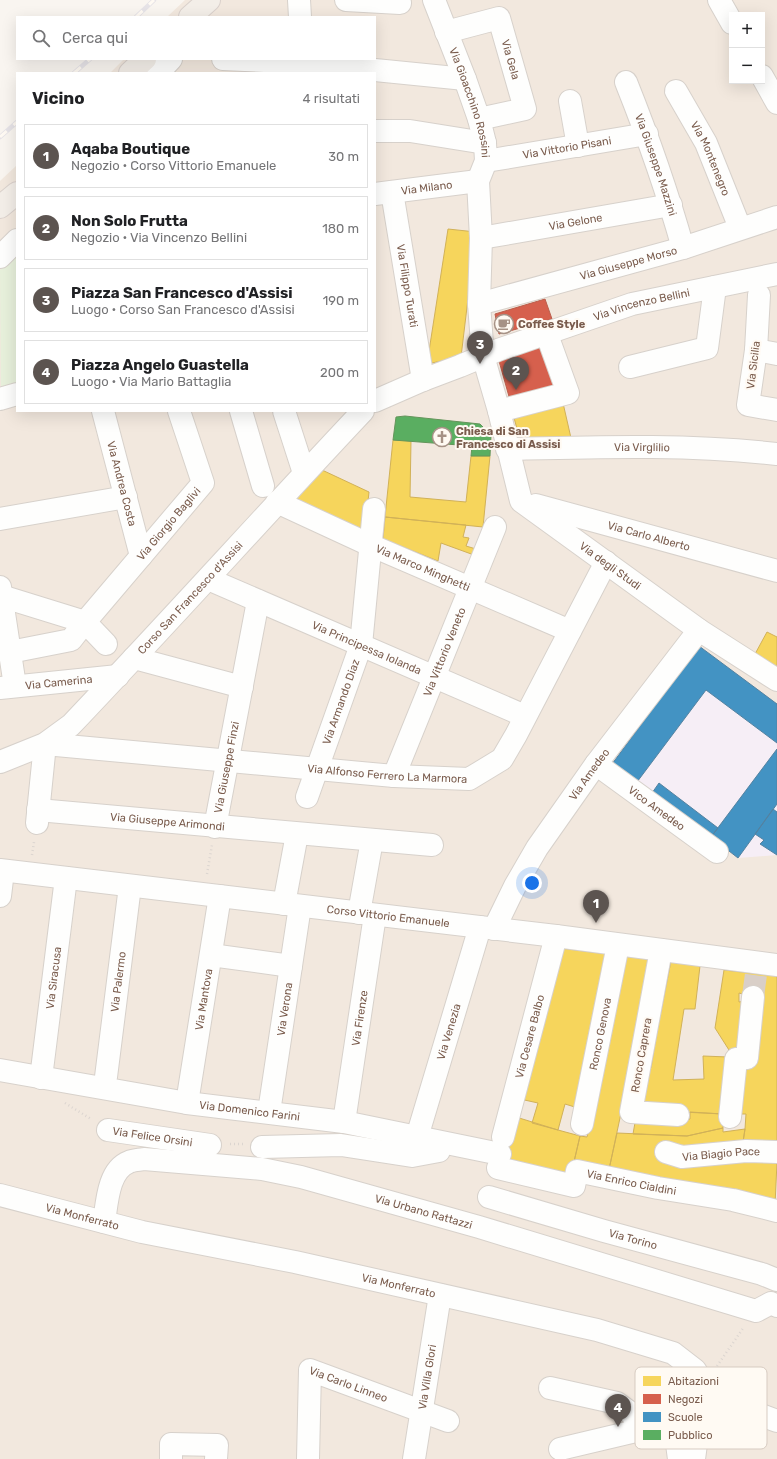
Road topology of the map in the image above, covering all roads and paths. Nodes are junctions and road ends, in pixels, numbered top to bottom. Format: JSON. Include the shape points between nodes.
{"nodes":[{"id":1,"x":209,"y":0,"type":"edge"},
{"id":2,"x":299,"y":0,"type":"edge"},
{"id":3,"x":346,"y":0,"type":"edge"},
{"id":4,"x":434,"y":0,"type":"edge"},
{"id":5,"x":719,"y":0,"type":"edge"},
{"id":6,"x":400,"y":3,"type":"dead end"},
{"id":7,"x":191,"y":16,"type":"edge"},
{"id":8,"x":300,"y":16,"type":"edge"},
{"id":9,"x":729,"y":18,"type":"edge"},
{"id":10,"x":446,"y":32,"type":"junction"},
{"id":11,"x":144,"y":60,"type":"edge"},
{"id":12,"x":170,"y":60,"type":"edge"},
{"id":13,"x":237,"y":60,"type":"edge"},
{"id":14,"x":305,"y":65,"type":"edge"},
{"id":15,"x":131,"y":72,"type":"edge"},
{"id":16,"x":159,"y":72,"type":"edge"},
{"id":17,"x":465,"y":79,"type":"junction"},
{"id":18,"x":765,"y":81,"type":"edge"},
{"id":19,"x":626,"y":82,"type":"dead end"},
{"id":20,"x":676,"y":91,"type":"dead end"},
{"id":21,"x":570,"y":102,"type":"dead end"},
{"id":22,"x":777,"y":103,"type":"edge"},
{"id":23,"x":479,"y":119,"type":"junction"},
{"id":24,"x":376,"y":131,"type":"edge"},
{"id":25,"x":647,"y":134,"type":"junction"},
{"id":26,"x":578,"y":146,"type":"junction"},
{"id":27,"x":486,"y":152,"type":"junction"},
{"id":28,"x":478,"y":181,"type":"junction"},
{"id":29,"x":383,"y":193,"type":"edge"},
{"id":30,"x":16,"y":194,"type":"edge"},
{"id":31,"x":671,"y":205,"type":"junction"},
{"id":32,"x":0,"y":208,"type":"edge"},
{"id":33,"x":777,"y":217,"type":"edge"},
{"id":34,"x":740,"y":228,"type":"junction"},
{"id":35,"x":481,"y":238,"type":"junction"},
{"id":36,"x":16,"y":241,"type":"edge"},
{"id":37,"x":683,"y":248,"type":"junction"},
{"id":38,"x":0,"y":257,"type":"edge"},
{"id":39,"x":777,"y":274,"type":"edge"},
{"id":40,"x":715,"y":287,"type":"junction"},
{"id":41,"x":759,"y":295,"type":"dead end"},
{"id":42,"x":479,"y":304,"type":"junction"},
{"id":43,"x":546,"y":332,"type":"junction"},
{"id":44,"x":767,"y":352,"type":"edge"},
{"id":45,"x":491,"y":353,"type":"junction"},
{"id":46,"x":630,"y":367,"type":"dead end"},
{"id":47,"x":423,"y":380,"type":"junction"},
{"id":48,"x":16,"y":394,"type":"edge"},
{"id":49,"x":0,"y":399,"type":"edge"},
{"id":50,"x":376,"y":401,"type":"edge"},
{"id":51,"x":777,"y":410,"type":"edge"},
{"id":52,"x":499,"y":411,"type":"junction"},
{"id":53,"x":103,"y":412,"type":"edge"},
{"id":54,"x":179,"y":412,"type":"edge"},
{"id":55,"x":241,"y":412,"type":"edge"},
{"id":56,"x":284,"y":412,"type":"edge"},
{"id":57,"x":362,"y":412,"type":"edge"},
{"id":58,"x":507,"y":449,"type":"junction"},
{"id":59,"x":777,"y":454,"type":"edge"},
{"id":60,"x":304,"y":473,"type":"junction"},
{"id":61,"x":264,"y":486,"type":"dead end"},
{"id":62,"x":126,"y":497,"type":"junction"},
{"id":63,"x":521,"y":501,"type":"junction"},
{"id":64,"x":277,"y":502,"type":"junction"},
{"id":65,"x":374,"y":509,"type":"dead end"},
{"id":66,"x":0,"y":519,"type":"edge"},
{"id":67,"x":495,"y":527,"type":"dead end"},
{"id":68,"x":370,"y":545,"type":"junction"},
{"id":69,"x":141,"y":556,"type":"junction"},
{"id":70,"x":606,"y":562,"type":"junction"},
{"id":71,"x":777,"y":571,"type":"edge"},
{"id":72,"x":208,"y":579,"type":"junction"},
{"id":73,"x":471,"y":588,"type":"junction"},
{"id":74,"x":1,"y":591,"type":"edge"},
{"id":75,"x":258,"y":601,"type":"junction"},
{"id":76,"x":85,"y":622,"type":"junction"},
{"id":77,"x":699,"y":630,"type":"junction"},
{"id":78,"x":570,"y":631,"type":"junction"},
{"id":79,"x":106,"y":644,"type":"dead end"},
{"id":80,"x":361,"y":645,"type":"junction"},
{"id":81,"x":10,"y":652,"type":"junction"},
{"id":82,"x":134,"y":658,"type":"junction"},
{"id":83,"x":118,"y":676,"type":"junction"},
{"id":84,"x":435,"y":677,"type":"junction"},
{"id":85,"x":777,"y":680,"type":"edge"},
{"id":86,"x":8,"y":687,"type":"edge"},
{"id":87,"x":242,"y":687,"type":"junction"},
{"id":88,"x":526,"y":716,"type":"junction"},
{"id":89,"x":45,"y":744,"type":"junction"},
{"id":90,"x":228,"y":761,"type":"junction"},
{"id":91,"x":0,"y":762,"type":"edge"},
{"id":92,"x":596,"y":764,"type":"junction"},
{"id":93,"x":317,"y":769,"type":"junction"},
{"id":94,"x":394,"y":776,"type":"junction"},
{"id":95,"x":307,"y":797,"type":"dead end"},
{"id":96,"x":37,"y":817,"type":"junction"},
{"id":97,"x":215,"y":827,"type":"junction"},
{"id":98,"x":297,"y":834,"type":"junction"},
{"id":99,"x":372,"y":840,"type":"junction"},
{"id":100,"x":432,"y":846,"type":"dead end"},
{"id":101,"x":717,"y":852,"type":"dead end"},
{"id":102,"x":2,"y":870,"type":"edge"},
{"id":103,"x":30,"y":874,"type":"junction"},
{"id":104,"x":66,"y":878,"type":"junction"},
{"id":105,"x":130,"y":886,"type":"junction"},
{"id":106,"x":211,"y":895,"type":"junction"},
{"id":107,"x":0,"y":896,"type":"edge"},
{"id":108,"x":292,"y":905,"type":"junction"},
{"id":109,"x":367,"y":914,"type":"junction"},
{"id":110,"x":487,"y":928,"type":"junction"},
{"id":111,"x":556,"y":936,"type":"junction"},
{"id":112,"x":618,"y":945,"type":"junction"},
{"id":113,"x":660,"y":950,"type":"junction"},
{"id":114,"x":211,"y":955,"type":"junction"},
{"id":115,"x":291,"y":966,"type":"junction"},
{"id":116,"x":763,"y":967,"type":"edge"},
{"id":117,"x":753,"y":997,"type":"tunnel mouth"},
{"id":118,"x":0,"y":1070,"type":"edge"},
{"id":119,"x":106,"y":1077,"type":"dead end"},
{"id":120,"x":41,"y":1078,"type":"junction"},
{"id":121,"x":62,"y":1101,"type":"dead end"},
{"id":122,"x":187,"y":1103,"type":"junction"},
{"id":123,"x":269,"y":1112,"type":"junction"},
{"id":124,"x":678,"y":1115,"type":"dead end"},
{"id":125,"x":730,"y":1117,"type":"dead end"},
{"id":126,"x":344,"y":1122,"type":"junction"},
{"id":127,"x":582,"y":1124,"type":"dead end"},
{"id":128,"x":108,"y":1130,"type":"joint"},
{"id":129,"x":416,"y":1136,"type":"junction"},
{"id":130,"x":210,"y":1145,"type":"dead end"},
{"id":131,"x":262,"y":1147,"type":"dead end"},
{"id":132,"x":439,"y":1151,"type":"dead end"},
{"id":133,"x":666,"y":1152,"type":"dead end"},
{"id":134,"x":777,"y":1152,"type":"edge"},
{"id":135,"x":500,"y":1153,"type":"junction"},
{"id":136,"x":0,"y":1195,"type":"edge"},
{"id":137,"x":489,"y":1197,"type":"dead end"},
{"id":138,"x":777,"y":1211,"type":"edge"},
{"id":139,"x":104,"y":1222,"type":"junction"},
{"id":140,"x":776,"y":1275,"type":"edge"},
{"id":141,"x":440,"y":1295,"type":"junction"},
{"id":142,"x":777,"y":1306,"type":"edge"},
{"id":143,"x":756,"y":1311,"type":"junction"},
{"id":144,"x":691,"y":1367,"type":"edge"},
{"id":145,"x":716,"y":1367,"type":"edge"},
{"id":146,"x":550,"y":1388,"type":"dead end"},
{"id":147,"x":422,"y":1411,"type":"junction"},
{"id":148,"x":767,"y":1417,"type":"edge"},
{"id":149,"x":448,"y":1421,"type":"dead end"},
{"id":150,"x":635,"y":1421,"type":"edge"},
{"id":151,"x":777,"y":1421,"type":"edge"},
{"id":152,"x":635,"y":1422,"type":"edge"},
{"id":153,"x":560,"y":1449,"type":"dead end"},
{"id":154,"x":678,"y":1449,"type":"edge"},
{"id":155,"x":695,"y":1449,"type":"edge"},
{"id":156,"x":171,"y":1459,"type":"edge"},
{"id":157,"x":216,"y":1459,"type":"edge"},
{"id":158,"x":308,"y":1459,"type":"edge"},
{"id":159,"x":414,"y":1459,"type":"edge"},
{"id":160,"x":679,"y":1459,"type":"edge"},
{"id":161,"x":694,"y":1459,"type":"edge"}],
"edges":[{"from":1,"to":7,"type":"main road"},
{"from":2,"to":8,"type":"street"},
{"from":3,"to":6,"type":"street"},
{"from":4,"to":10,"type":"street","name":"Via Gioacchino Rossini"},
{"from":5,"to":9,"type":"street"},
{"from":10,"to":17,"type":"street","name":"Via Gioacchino Rossini"},
{"from":10,"to":23,"type":"street","name":"Via Gela","via":[[499,18],[525,109]]},
{"from":11,"to":15,"type":"main road"},
{"from":12,"to":16,"type":"street"},
{"from":13,"to":14,"type":"street"},
{"from":14,"to":17,"type":"street"},
{"from":17,"to":23,"type":"street","name":"Via Gioacchino Rossini"},
{"from":18,"to":22,"type":"street"},
{"from":19,"to":25,"type":"street","name":"Via Giuseppe Mazzini"},
{"from":20,"to":34,"type":"street","name":"Via Montenegro","via":[[706,143]]},
{"from":21,"to":26,"type":"street"},
{"from":23,"to":27,"type":"street","name":"Via Gioacchino Rossini"},
{"from":24,"to":27,"type":"street","name":"Via Vittorio Pisani","via":[[410,131]]},
{"from":25,"to":26,"type":"street","name":"Via Vittorio Pisani"},
{"from":25,"to":31,"type":"street","name":"Via Giuseppe Mazzini"},
{"from":26,"to":27,"type":"street","name":"Via Vittorio Pisani"},
{"from":27,"to":28,"type":"street","name":"Via Gioacchino Rossini"},
{"from":28,"to":29,"type":"street","name":"Via Milano"},
{"from":28,"to":35,"type":"street","name":"Via Gioacchino Rossini"},
{"from":29,"to":47,"type":"street","name":"Via Filippo Turati"},
{"from":30,"to":32,"type":"main road"},
{"from":31,"to":35,"type":"street","name":"Via Gelone"},
{"from":31,"to":37,"type":"street","name":"Via Giuseppe Mazzini"},
{"from":33,"to":34,"type":"street","name":"Via Giuseppe Morso"},
{"from":34,"to":37,"type":"street","name":"Via Giuseppe Morso"},
{"from":35,"to":42,"type":"street","name":"Via Gioacchino Rossini"},
{"from":36,"to":38,"type":"street"},
{"from":37,"to":42,"type":"street","name":"Via Giuseppe Morso"},
{"from":39,"to":40,"type":"street","name":"Via Vincenzo Bellini"},
{"from":40,"to":43,"type":"street","name":"Via Vincenzo Bellini","via":[[632,304]]},
{"from":40,"to":46,"type":"street","via":[[707,348]]},
{"from":41,"to":44,"type":"street","name":"Via Sicilia"},
{"from":42,"to":45,"type":"street","name":"Via Gioacchino Rossini"},
{"from":43,"to":45,"type":"street","name":"Via Vincenzo Bellini"},
{"from":43,"to":52,"type":"street","via":[[568,393]]},
{"from":44,"to":51,"type":"street","name":"Via Sicilia","via":[[748,405]]},
{"from":45,"to":47,"type":"street","name":"Via Vincenzo Bellini"},
{"from":45,"to":52,"type":"street","name":"Via Gioacchino Rossini"},
{"from":47,"to":50,"type":"street"},
{"from":48,"to":49,"type":"street"},
{"from":52,"to":58,"type":"street"},
{"from":53,"to":62,"type":"street","name":"Via Andrea Costa"},
{"from":54,"to":69,"type":"street","name":"Via Giorgio Baglivi","via":[[203,483]]},
{"from":55,"to":61,"type":"street"},
{"from":56,"to":60,"type":"street"},
{"from":57,"to":60,"type":"street","name":"Corso San Francesco d'Assisi"},
{"from":58,"to":59,"type":"street","name":"Via Virglilio","via":[[625,446],[736,449]]},
{"from":58,"to":63,"type":"street"},
{"from":60,"to":64,"type":"street","name":"Corso San Francesco d'Assisi"},
{"from":62,"to":66,"type":"street"},
{"from":62,"to":69,"type":"street","name":"Via Andrea Costa"},
{"from":63,"to":70,"type":"street","name":"Via degli Studi"},
{"from":63,"to":71,"type":"street","name":"Via Carlo Alberto"},
{"from":64,"to":68,"type":"street","name":"Via Marco Minghetti"},
{"from":64,"to":72,"type":"street","name":"Corso San Francesco d'Assisi"},
{"from":65,"to":68,"type":"street","name":"Via Armando Diaz"},
{"from":67,"to":73,"type":"street","name":"Via Vittorio Veneto"},
{"from":68,"to":73,"type":"street","name":"Via Marco Minghetti"},
{"from":68,"to":80,"type":"street","name":"Via Armando Diaz"},
{"from":69,"to":76,"type":"street","name":"Via Giorgio Baglivi"},
{"from":70,"to":77,"type":"street","name":"Via degli Studi"},
{"from":70,"to":78,"type":"street","name":"Via Alfonso Ferrero La Marmora"},
{"from":72,"to":75,"type":"street","name":"Via Principessa Iolanda"},
{"from":72,"to":82,"type":"street","name":"Corso San Francesco d'Assisi"},
{"from":73,"to":78,"type":"street","name":"Via Marco Minghetti"},
{"from":73,"to":84,"type":"street","name":"Via Vittorio Veneto"},
{"from":74,"to":76,"type":"street"},
{"from":74,"to":81,"type":"street"},
{"from":75,"to":80,"type":"street","name":"Via Principessa Iolanda"},
{"from":75,"to":87,"type":"street","name":"Via Giuseppe Finzi"},
{"from":76,"to":79,"type":"street"},
{"from":76,"to":81,"type":"street","name":"Via Giorgio Baglivi","via":[[71,640]]},
{"from":77,"to":85,"type":"street","name":"Via degli Studi"},
{"from":77,"to":92,"type":"street","name":"Via Amedeo"},
{"from":78,"to":88,"type":"street","name":"Via Alfonso Ferrero La Marmora"},
{"from":80,"to":84,"type":"street","name":"Via Principessa Iolanda"},
{"from":80,"to":93,"type":"street","name":"Via Armando Diaz"},
{"from":81,"to":86,"type":"street"},
{"from":82,"to":83,"type":"street","name":"Corso San Francesco d'Assisi"},
{"from":82,"to":87,"type":"street"},
{"from":83,"to":86,"type":"street","name":"Via Camerina"},
{"from":83,"to":89,"type":"street","name":"Corso San Francesco d'Assisi","via":[[71,725]]},
{"from":84,"to":88,"type":"street","name":"Via Principessa Iolanda"},
{"from":84,"to":94,"type":"street","name":"Via Vittorio Veneto"},
{"from":87,"to":90,"type":"street","name":"Via Giuseppe Finzi"},
{"from":88,"to":94,"type":"street","name":"Via Alfonso Ferrero La Marmora","via":[[502,759],[469,779]]},
{"from":89,"to":90,"type":"street","name":"Via Alfonso Ferrero La Marmora"},
{"from":89,"to":91,"type":"street","name":"Corso San Francesco d'Assisi"},
{"from":89,"to":96,"type":"street"},
{"from":90,"to":93,"type":"street","name":"Via Alfonso Ferrero La Marmora"},
{"from":90,"to":97,"type":"street","name":"Via Giuseppe Finzi"},
{"from":92,"to":101,"type":"street","name":"Vico Amedeo"},
{"from":92,"to":110,"type":"street","name":"Via Amedeo","via":[[537,848]]},
{"from":93,"to":94,"type":"street","name":"Via Alfonso Ferrero La Marmora"},
{"from":93,"to":95,"type":"street","name":"Via Armando Diaz"},
{"from":96,"to":97,"type":"street","name":"Via Giuseppe Arimondi"},
{"from":96,"to":103,"type":"path"},
{"from":97,"to":98,"type":"street","name":"Via Giuseppe Arimondi"},
{"from":97,"to":106,"type":"path","name":"Via Giuseppe Finzi"},
{"from":98,"to":99,"type":"street","name":"Via Giuseppe Arimondi"},
{"from":98,"to":108,"type":"street"},
{"from":99,"to":100,"type":"street","name":"Via Giuseppe Arimondi"},
{"from":99,"to":109,"type":"street"},
{"from":102,"to":103,"type":"street","name":"Corso Vittorio Emanuele"},
{"from":102,"to":107,"type":"street"},
{"from":103,"to":104,"type":"street","name":"Corso Vittorio Emanuele"},
{"from":104,"to":105,"type":"street","name":"Corso Vittorio Emanuele"},
{"from":104,"to":120,"type":"street","name":"Via Siracusa"},
{"from":105,"to":106,"type":"street","name":"Corso Vittorio Emanuele"},
{"from":105,"to":119,"type":"street","name":"Via Palermo"},
{"from":106,"to":108,"type":"street","name":"Corso Vittorio Emanuele"},
{"from":106,"to":114,"type":"street","name":"Via Mantova"},
{"from":108,"to":109,"type":"street","name":"Corso Vittorio Emanuele"},
{"from":108,"to":115,"type":"street","name":"Via Verona"},
{"from":109,"to":110,"type":"street","name":"Corso Vittorio Emanuele"},
{"from":109,"to":126,"type":"street","name":"Via Firenze"},
{"from":110,"to":111,"type":"street","name":"Corso Vittorio Emanuele"},
{"from":110,"to":129,"type":"street","name":"Via Venezia"},
{"from":111,"to":112,"type":"street","name":"Corso Vittorio Emanuele"},
{"from":111,"to":135,"type":"street","name":"Via Cesare Balbo"},
{"from":112,"to":113,"type":"street","name":"Corso Vittorio Emanuele"},
{"from":112,"to":127,"type":"street","name":"Ronco Genova"},
{"from":113,"to":116,"type":"street","name":"Corso Vittorio Emanuele"},
{"from":113,"to":124,"type":"street","name":"Ronco Caprera","via":[[631,1112]]},
{"from":114,"to":115,"type":"street"},
{"from":114,"to":122,"type":"street","name":"Via Mantova"},
{"from":115,"to":123,"type":"street","name":"Via Verona"},
{"from":117,"to":125,"type":"street","via":[[747,1058],[736,1059]]},
{"from":118,"to":120,"type":"street","name":"Via Domenico Farini"},
{"from":120,"to":122,"type":"street","name":"Via Domenico Farini"},
{"from":121,"to":128,"type":"path","name":"Via Felice Orsini"},
{"from":122,"to":123,"type":"street","name":"Via Domenico Farini"},
{"from":123,"to":126,"type":"street","name":"Via Domenico Farini"},
{"from":126,"to":129,"type":"street","name":"Via Domenico Farini"},
{"from":128,"to":130,"type":"street","name":"Via Felice Orsini"},
{"from":129,"to":135,"type":"street","name":"Via Domenico Farini"},
{"from":131,"to":132,"type":"street","via":[[341,1144],[412,1156]]},
{"from":133,"to":134,"type":"street","name":"Via Biagio Pace","via":[[682,1157],[746,1151]]},
{"from":135,"to":138,"type":"street","name":"Via Enrico Cialdini","via":[[574,1186],[577,1171],[733,1200]]},
{"from":136,"to":139,"type":"street","name":"Via Monferrato"},
{"from":137,"to":140,"type":"street","name":"Via Torino","via":[[762,1274]]},
{"from":139,"to":141,"type":"street","name":"Via Monferrato"},
{"from":139,"to":143,"type":"street","name":"Via Urbano Rattazzi","via":[[110,1186],[117,1171],[128,1162],[144,1159],[262,1169],[301,1177],[479,1227]]},
{"from":141,"to":144,"type":"street","name":"Via Monferrato","via":[[597,1330],[673,1353]]},
{"from":141,"to":147,"type":"street","name":"Via Villa Glori"},
{"from":142,"to":143,"type":"street","via":[[771,1303]]},
{"from":143,"to":145,"type":"path"},
{"from":146,"to":150,"type":"street","via":[[617,1403]]},
{"from":147,"to":149,"type":"street","name":"Via Carlo Linneo"},
{"from":147,"to":158,"type":"street","name":"Via Carlo Linneo","via":[[310,1370]]},
{"from":147,"to":159,"type":"street","name":"Via Villa Glori"},
{"from":148,"to":151,"type":"street","name":"Via Monferrato"},
{"from":152,"to":153,"type":"street"},
{"from":154,"to":160,"type":"street"},
{"from":155,"to":161,"type":"street"},
{"from":156,"to":157,"type":"street","via":[[171,1444],[217,1445]]}]}
